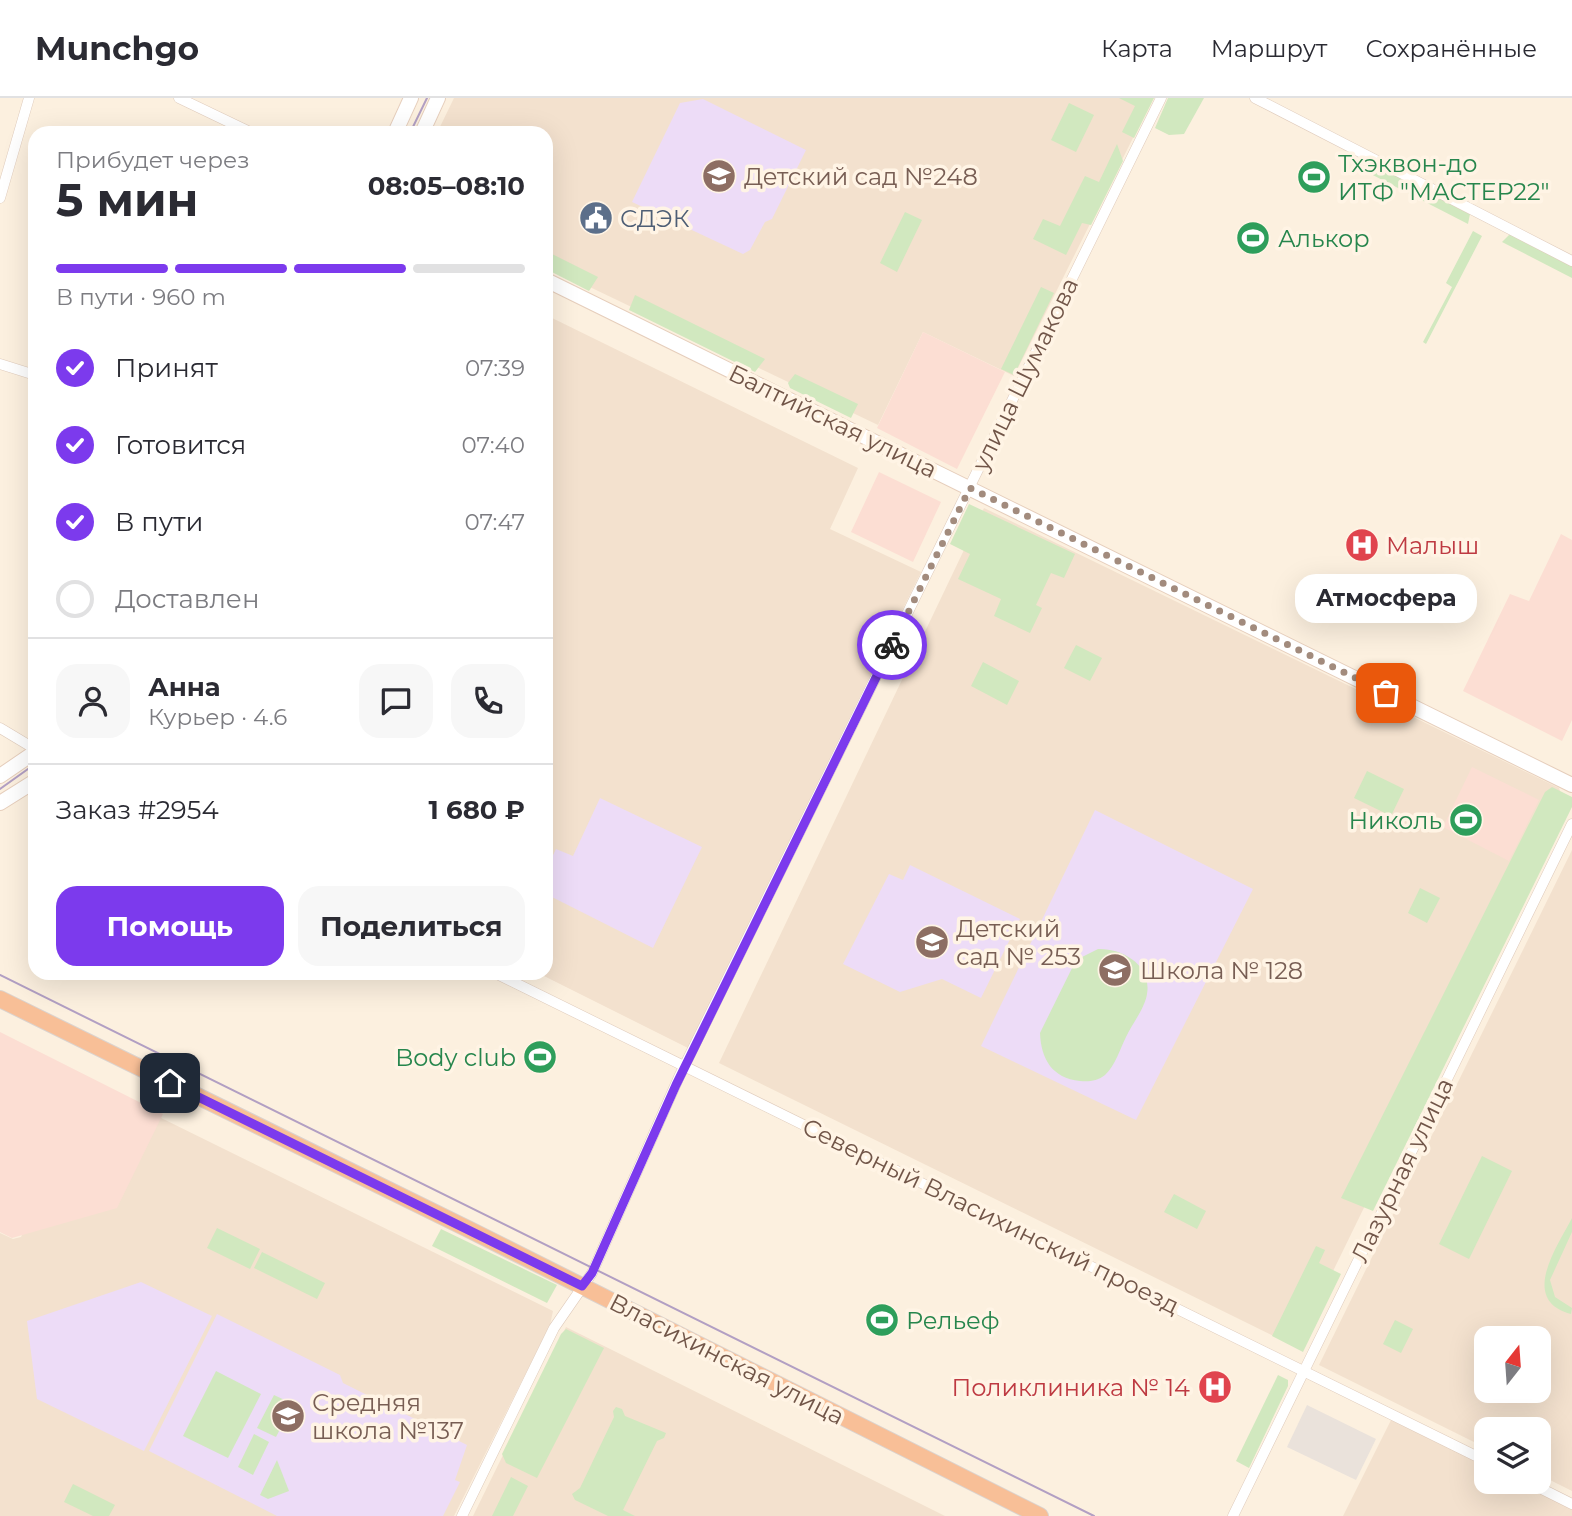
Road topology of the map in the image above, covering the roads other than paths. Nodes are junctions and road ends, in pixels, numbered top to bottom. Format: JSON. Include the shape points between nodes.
{"nodes":[{"id":1,"x":29,"y":98,"type":"edge"},
{"id":2,"x":179,"y":98,"type":"edge"},
{"id":3,"x":411,"y":98,"type":"edge"},
{"id":4,"x":438,"y":98,"type":"edge"},
{"id":5,"x":1161,"y":98,"type":"edge"},
{"id":6,"x":1255,"y":98,"type":"edge"},
{"id":7,"x":237,"y":126,"type":"edge"},
{"id":8,"x":398,"y":126,"type":"edge"},
{"id":9,"x":425,"y":126,"type":"edge"},
{"id":10,"x":0,"y":198,"type":"edge"},
{"id":11,"x":1572,"y":261,"type":"edge"},
{"id":12,"x":553,"y":283,"type":"edge"},
{"id":13,"x":0,"y":364,"type":"edge"},
{"id":14,"x":28,"y":373,"type":"edge"},
{"id":15,"x":970,"y":488,"type":"junction"},
{"id":16,"x":0,"y":728,"type":"edge"},
{"id":17,"x":28,"y":746,"type":"edge"},
{"id":18,"x":28,"y":755,"type":"edge"},
{"id":19,"x":0,"y":776,"type":"edge"},
{"id":20,"x":28,"y":785,"type":"edge"},
{"id":21,"x":1572,"y":785,"type":"edge"},
{"id":22,"x":0,"y":803,"type":"edge"},
{"id":23,"x":1572,"y":824,"type":"edge"},
{"id":24,"x":509,"y":980,"type":"edge"},
{"id":25,"x":0,"y":999,"type":"edge"},
{"id":26,"x":685,"y":1067,"type":"junction"},
{"id":27,"x":582,"y":1286,"type":"junction"},
{"id":28,"x":1304,"y":1371,"type":"junction"},
{"id":29,"x":1474,"y":1455,"type":"edge"},
{"id":30,"x":1551,"y":1494,"type":"edge"},
{"id":31,"x":1572,"y":1504,"type":"edge"},
{"id":32,"x":462,"y":1516,"type":"edge"},
{"id":33,"x":1040,"y":1516,"type":"edge"},
{"id":34,"x":1233,"y":1516,"type":"edge"}],
"edges":[{"from":1,"to":10,"type":"street"},
{"from":2,"to":7,"type":"street"},
{"from":3,"to":8,"type":"main road"},
{"from":4,"to":9,"type":"main road"},
{"from":5,"to":15,"type":"street","name":"улица Шумакова"},
{"from":6,"to":11,"type":"street"},
{"from":12,"to":15,"type":"main road","name":"Балтийская улица"},
{"from":13,"to":14,"type":"street"},
{"from":15,"to":21,"type":"main road","name":"Балтийская улица"},
{"from":15,"to":26,"type":"street","name":"улица Шумакова"},
{"from":16,"to":17,"type":"street"},
{"from":18,"to":19,"type":"main road"},
{"from":20,"to":22,"type":"main road"},
{"from":23,"to":28,"type":"street","name":"Лазурная улица"},
{"from":24,"to":26,"type":"street","name":"Северный Власихинский проезд"},
{"from":25,"to":27,"type":"highway","name":"Власихинская улица"},
{"from":26,"to":27,"type":"street","name":"улица Шумакова","via":[[592,1273]]},
{"from":26,"to":28,"type":"street","name":"Северный Власихинский проезд"},
{"from":27,"to":32,"type":"street","name":"улица Шумакова","via":[[554,1328]]},
{"from":27,"to":33,"type":"highway","name":"Власихинская улица"},
{"from":28,"to":29,"type":"street","name":"Северный Власихинский проезд"},
{"from":28,"to":34,"type":"street","name":"Лазурная улица"},
{"from":30,"to":31,"type":"street"}]}
